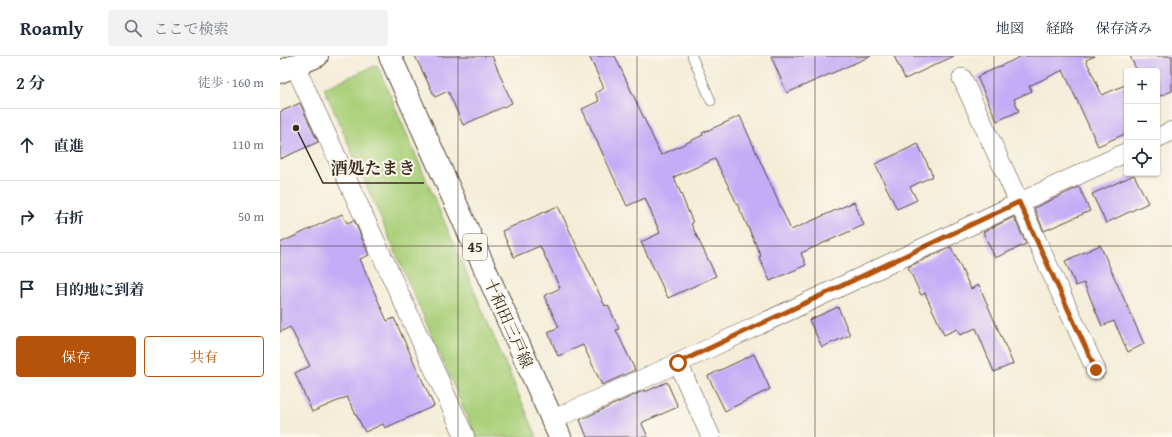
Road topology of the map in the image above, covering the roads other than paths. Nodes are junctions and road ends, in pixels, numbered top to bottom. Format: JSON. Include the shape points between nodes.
{"nodes":[{"id":1,"x":317,"y":56,"type":"edge"},
{"id":2,"x":390,"y":56,"type":"edge"},
{"id":3,"x":692,"y":56,"type":"edge"},
{"id":4,"x":287,"y":69,"type":"edge"},
{"id":5,"x":962,"y":78,"type":"dead end"},
{"id":6,"x":711,"y":101,"type":"dead end"},
{"id":7,"x":1172,"y":131,"type":"edge"},
{"id":8,"x":1160,"y":137,"type":"edge"},
{"id":9,"x":1124,"y":153,"type":"edge"},
{"id":10,"x":1019,"y":202,"type":"junction"},
{"id":11,"x":678,"y":363,"type":"junction"},
{"id":12,"x":1096,"y":370,"type":"dead end"},
{"id":13,"x":556,"y":428,"type":"edge"},
{"id":14,"x":466,"y":437,"type":"edge"},
{"id":15,"x":711,"y":437,"type":"edge"}],
"edges":[{"from":1,"to":4,"type":"main road"},
{"from":2,"to":13,"type":"main road","name":"十和田三戸線","number":"45"},
{"from":3,"to":6,"type":"lane"},
{"from":4,"to":14,"type":"street"},
{"from":5,"to":10,"type":"street"},
{"from":7,"to":8,"type":"street"},
{"from":9,"to":10,"type":"street"},
{"from":10,"to":11,"type":"street"},
{"from":10,"to":12,"type":"street"},
{"from":11,"to":13,"type":"street"},
{"from":11,"to":15,"type":"street"}]}
